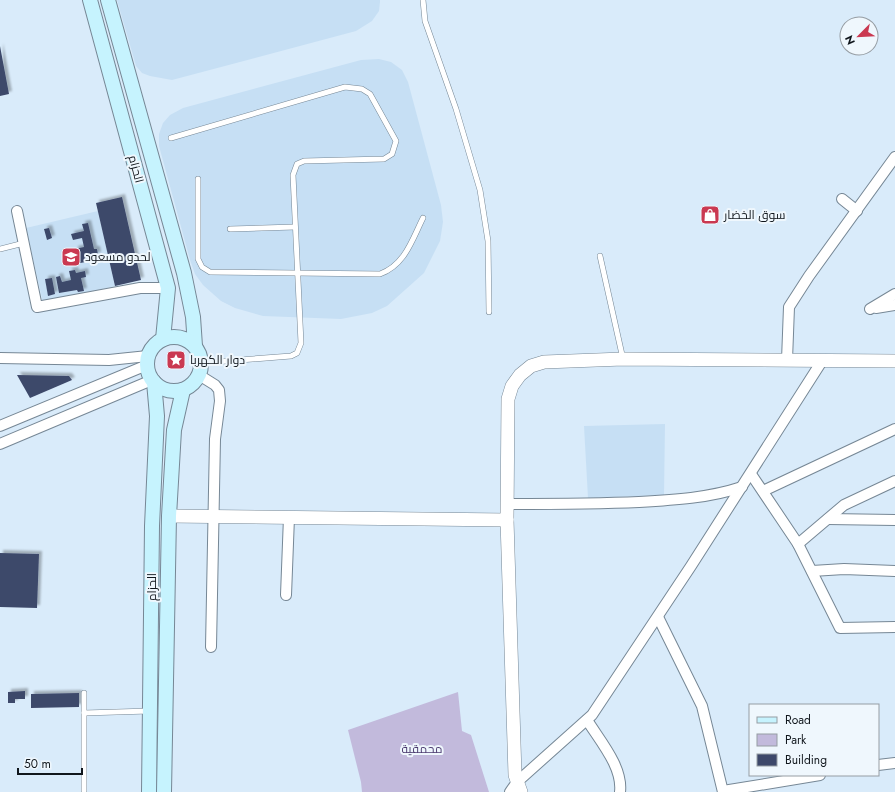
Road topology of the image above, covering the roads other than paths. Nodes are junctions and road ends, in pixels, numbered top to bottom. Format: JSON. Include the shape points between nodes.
{"nodes":[{"id":1,"x":90,"y":0,"type":"edge"},
{"id":2,"x":108,"y":0,"type":"edge"},
{"id":3,"x":423,"y":0,"type":"edge"},
{"id":4,"x":171,"y":138,"type":"dead end"},
{"id":5,"x":895,"y":157,"type":"edge"},
{"id":6,"x":198,"y":178,"type":"dead end"},
{"id":7,"x":842,"y":199,"type":"dead end"},
{"id":8,"x":17,"y":211,"type":"dead end"},
{"id":9,"x":857,"y":211,"type":"junction"},
{"id":10,"x":423,"y":218,"type":"dead end"},
{"id":11,"x":295,"y":227,"type":"junction"},
{"id":12,"x":230,"y":229,"type":"dead end"},
{"id":13,"x":24,"y":243,"type":"junction"},
{"id":14,"x":0,"y":249,"type":"edge"},
{"id":15,"x":600,"y":256,"type":"dead end"},
{"id":16,"x":297,"y":272,"type":"junction"},
{"id":17,"x":168,"y":288,"type":"junction"},
{"id":18,"x":895,"y":294,"type":"edge"},
{"id":19,"x":895,"y":305,"type":"edge"},
{"id":20,"x":489,"y":312,"type":"dead end"},
{"id":21,"x":162,"y":339,"type":"junction"},
{"id":22,"x":195,"y":346,"type":"junction"},
{"id":23,"x":0,"y":358,"type":"edge"},
{"id":24,"x":623,"y":359,"type":"junction"},
{"id":25,"x":147,"y":360,"type":"junction"},
{"id":26,"x":787,"y":360,"type":"junction"},
{"id":27,"x":822,"y":361,"type":"junction"},
{"id":28,"x":895,"y":361,"type":"edge"},
{"id":29,"x":200,"y":369,"type":"junction"},
{"id":30,"x":153,"y":381,"type":"junction"},
{"id":31,"x":183,"y":390,"type":"junction"},
{"id":32,"x":1,"y":425,"type":"edge"},
{"id":33,"x":895,"y":429,"type":"edge"},
{"id":34,"x":0,"y":444,"type":"edge"},
{"id":35,"x":751,"y":474,"type":"junction"},
{"id":36,"x":895,"y":481,"type":"edge"},
{"id":37,"x":742,"y":487,"type":"junction"},
{"id":38,"x":763,"y":491,"type":"junction"},
{"id":39,"x":507,"y":504,"type":"junction"},
{"id":40,"x":213,"y":517,"type":"junction"},
{"id":41,"x":289,"y":517,"type":"junction"},
{"id":42,"x":828,"y":519,"type":"junction"},
{"id":43,"x":507,"y":520,"type":"junction"},
{"id":44,"x":895,"y":520,"type":"edge"},
{"id":45,"x":169,"y":521,"type":"junction"},
{"id":46,"x":152,"y":526,"type":"junction"},
{"id":47,"x":798,"y":544,"type":"junction"},
{"id":48,"x":812,"y":571,"type":"junction"},
{"id":49,"x":895,"y":571,"type":"edge"},
{"id":50,"x":286,"y":595,"type":"dead end"},
{"id":51,"x":658,"y":617,"type":"junction"},
{"id":52,"x":895,"y":627,"type":"edge"},
{"id":53,"x":210,"y":647,"type":"dead end"},
{"id":54,"x":84,"y":693,"type":"dead end"},
{"id":55,"x":151,"y":711,"type":"junction"},
{"id":56,"x":84,"y":713,"type":"junction"},
{"id":57,"x":587,"y":720,"type":"junction"},
{"id":58,"x":895,"y":763,"type":"edge"},
{"id":59,"x":879,"y":766,"type":"edge"},
{"id":60,"x":814,"y":776,"type":"edge"},
{"id":61,"x":516,"y":789,"type":"edge"},
{"id":62,"x":84,"y":791,"type":"edge"},
{"id":63,"x":723,"y":791,"type":"edge"},
{"id":64,"x":149,"y":792,"type":"edge"},
{"id":65,"x":164,"y":792,"type":"edge"},
{"id":66,"x":620,"y":792,"type":"edge"}],
"edges":[{"from":1,"to":17,"type":"main road","name":"الحزام"},
{"from":2,"to":22,"type":"main road","via":[[184,273],[193,317]]},
{"from":3,"to":20,"type":"lane","via":[[425,21],[456,109],[480,190],[488,241]]},
{"from":4,"to":11,"type":"lane","via":[[345,87],[362,89],[370,94],[394,137],[394,150],[384,159],[304,161],[297,164],[293,175]]},
{"from":5,"to":9,"type":"street"},
{"from":6,"to":16,"type":"lane","via":[[198,259],[202,267],[210,272]]},
{"from":7,"to":9,"type":"street"},
{"from":8,"to":13,"type":"street"},
{"from":9,"to":26,"type":"street","via":[[789,307]]},
{"from":10,"to":16,"type":"lane","via":[[405,255],[388,271],[372,275]]},
{"from":11,"to":12,"type":"lane"},
{"from":11,"to":16,"type":"lane"},
{"from":13,"to":14,"type":"lane"},
{"from":13,"to":17,"type":"street","via":[[37,307],[140,288]]},
{"from":15,"to":24,"type":"lane"},
{"from":16,"to":29,"type":"lane","via":[[301,343],[297,353]]},
{"from":17,"to":21,"type":"main road","name":"الحزام"},
{"from":18,"to":19,"type":"street","via":[[870,309]]},
{"from":21,"to":22,"type":"main road","via":[[180,337]]},
{"from":21,"to":25,"type":"main road","via":[[154,346]]},
{"from":22,"to":29,"type":"main road"},
{"from":23,"to":25,"type":"street"},
{"from":24,"to":26,"type":"street"},
{"from":24,"to":39,"type":"street","via":[[544,362],[531,366],[516,380],[508,399]]},
{"from":25,"to":30,"type":"main road"},
{"from":25,"to":32,"type":"street"},
{"from":26,"to":27,"type":"street"},
{"from":27,"to":28,"type":"street"},
{"from":27,"to":35,"type":"street"},
{"from":29,"to":31,"type":"main road","via":[[190,386]]},
{"from":29,"to":40,"type":"street","via":[[219,390],[220,395],[215,439]]},
{"from":30,"to":31,"type":"main road","via":[[167,390]]},
{"from":30,"to":34,"type":"street"},
{"from":30,"to":46,"type":"main road","name":"الحزام","via":[[157,416]]},
{"from":31,"to":45,"type":"main road","name":"الحزام","via":[[174,430]]},
{"from":33,"to":38,"type":"street"},
{"from":35,"to":37,"type":"street"},
{"from":35,"to":38,"type":"street"},
{"from":36,"to":42,"type":"street","via":[[851,501]]},
{"from":37,"to":39,"type":"street","via":[[722,494],[665,500],[601,504]]},
{"from":37,"to":51,"type":"street"},
{"from":38,"to":47,"type":"street"},
{"from":39,"to":43,"type":"street"},
{"from":40,"to":41,"type":"street"},
{"from":40,"to":45,"type":"street"},
{"from":40,"to":53,"type":"street"},
{"from":41,"to":43,"type":"street"},
{"from":41,"to":50,"type":"street"},
{"from":42,"to":44,"type":"street"},
{"from":42,"to":47,"type":"street"},
{"from":43,"to":61,"type":"street"},
{"from":45,"to":46,"type":"main road"},
{"from":45,"to":65,"type":"main road","name":"الحزام"},
{"from":46,"to":55,"type":"main road","name":"الحزام"},
{"from":47,"to":48,"type":"street"},
{"from":48,"to":49,"type":"street"},
{"from":48,"to":52,"type":"street","via":[[840,628]]},
{"from":51,"to":57,"type":"street"},
{"from":51,"to":63,"type":"street","via":[[702,706]]},
{"from":54,"to":56,"type":"lane"},
{"from":55,"to":56,"type":"lane"},
{"from":55,"to":64,"type":"main road","name":"الحزام"},
{"from":56,"to":62,"type":"lane"},
{"from":57,"to":61,"type":"street"},
{"from":57,"to":66,"type":"street","via":[[614,765],[621,781]]},
{"from":58,"to":59,"type":"street"},
{"from":60,"to":63,"type":"street"}]}
